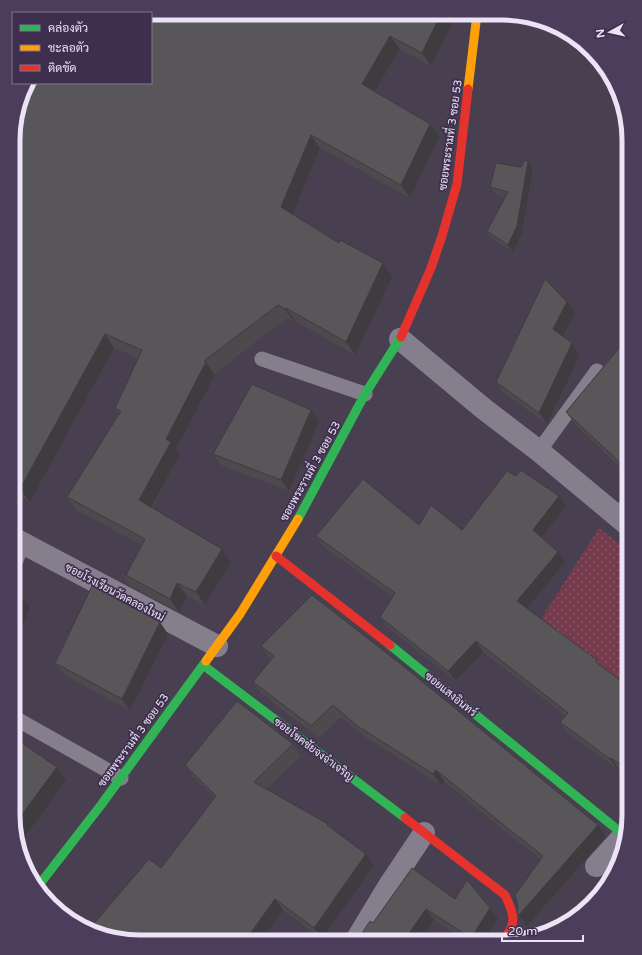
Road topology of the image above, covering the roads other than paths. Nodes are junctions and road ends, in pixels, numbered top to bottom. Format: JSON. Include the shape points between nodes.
{"nodes":[{"id":1,"x":477,"y":20,"type":"edge"},
{"id":2,"x":400,"y":339,"type":"junction"},
{"id":3,"x":262,"y":359,"type":"dead end"},
{"id":4,"x":596,"y":371,"type":"dead end"},
{"id":5,"x":365,"y":394,"type":"junction"},
{"id":6,"x":539,"y":451,"type":"junction"},
{"id":7,"x":622,"y":512,"type":"edge"},
{"id":8,"x":20,"y":542,"type":"edge"},
{"id":9,"x":276,"y":556,"type":"junction"},
{"id":10,"x":217,"y":646,"type":"junction"},
{"id":11,"x":203,"y":665,"type":"junction"},
{"id":12,"x":20,"y":721,"type":"edge"},
{"id":13,"x":121,"y":778,"type":"junction"},
{"id":14,"x":621,"y":830,"type":"edge"},
{"id":15,"x":424,"y":833,"type":"junction"},
{"id":16,"x":620,"y":839,"type":"edge"},
{"id":17,"x":596,"y":866,"type":"dead end"},
{"id":18,"x":41,"y":882,"type":"edge"},
{"id":19,"x":359,"y":935,"type":"edge"},
{"id":20,"x":508,"y":935,"type":"edge"}],
"edges":[{"from":1,"to":2,"type":"street","name":"ซอยพระรามที่ 3 ซอย 53","via":[[457,184],[431,268]]},
{"from":2,"to":5,"type":"street","name":"ซอยพระรามที่ 3 ซอย 53"},
{"from":2,"to":6,"type":"street"},
{"from":3,"to":5,"type":"lane"},
{"from":4,"to":6,"type":"lane"},
{"from":5,"to":9,"type":"street","name":"ซอยพระรามที่ 3 ซอย 53"},
{"from":6,"to":7,"type":"street"},
{"from":8,"to":10,"type":"street","name":"ซอยโรงเรียนวัดคลองใหม่"},
{"from":9,"to":10,"type":"street","name":"ซอยพระรามที่ 3 ซอย 53"},
{"from":9,"to":14,"type":"street","name":"ซอยแสงอินทร์"},
{"from":10,"to":11,"type":"street","name":"ซอยพระรามที่ 3 ซอย 53"},
{"from":11,"to":13,"type":"street","name":"ซอยพระรามที่ 3 ซอย 53"},
{"from":11,"to":15,"type":"street","name":"ซอยโชคชัยจงจำเจริญ"},
{"from":12,"to":13,"type":"lane"},
{"from":13,"to":18,"type":"street","name":"ซอยพระรามที่ 3 ซอย 53"},
{"from":15,"to":19,"type":"street"},
{"from":15,"to":20,"type":"street","name":"ซอยโชคชัยจงจำเจริญ","via":[[505,895],[514,922]]},
{"from":16,"to":17,"type":"street","name":"ซอยแสงอินทร์"}]}
